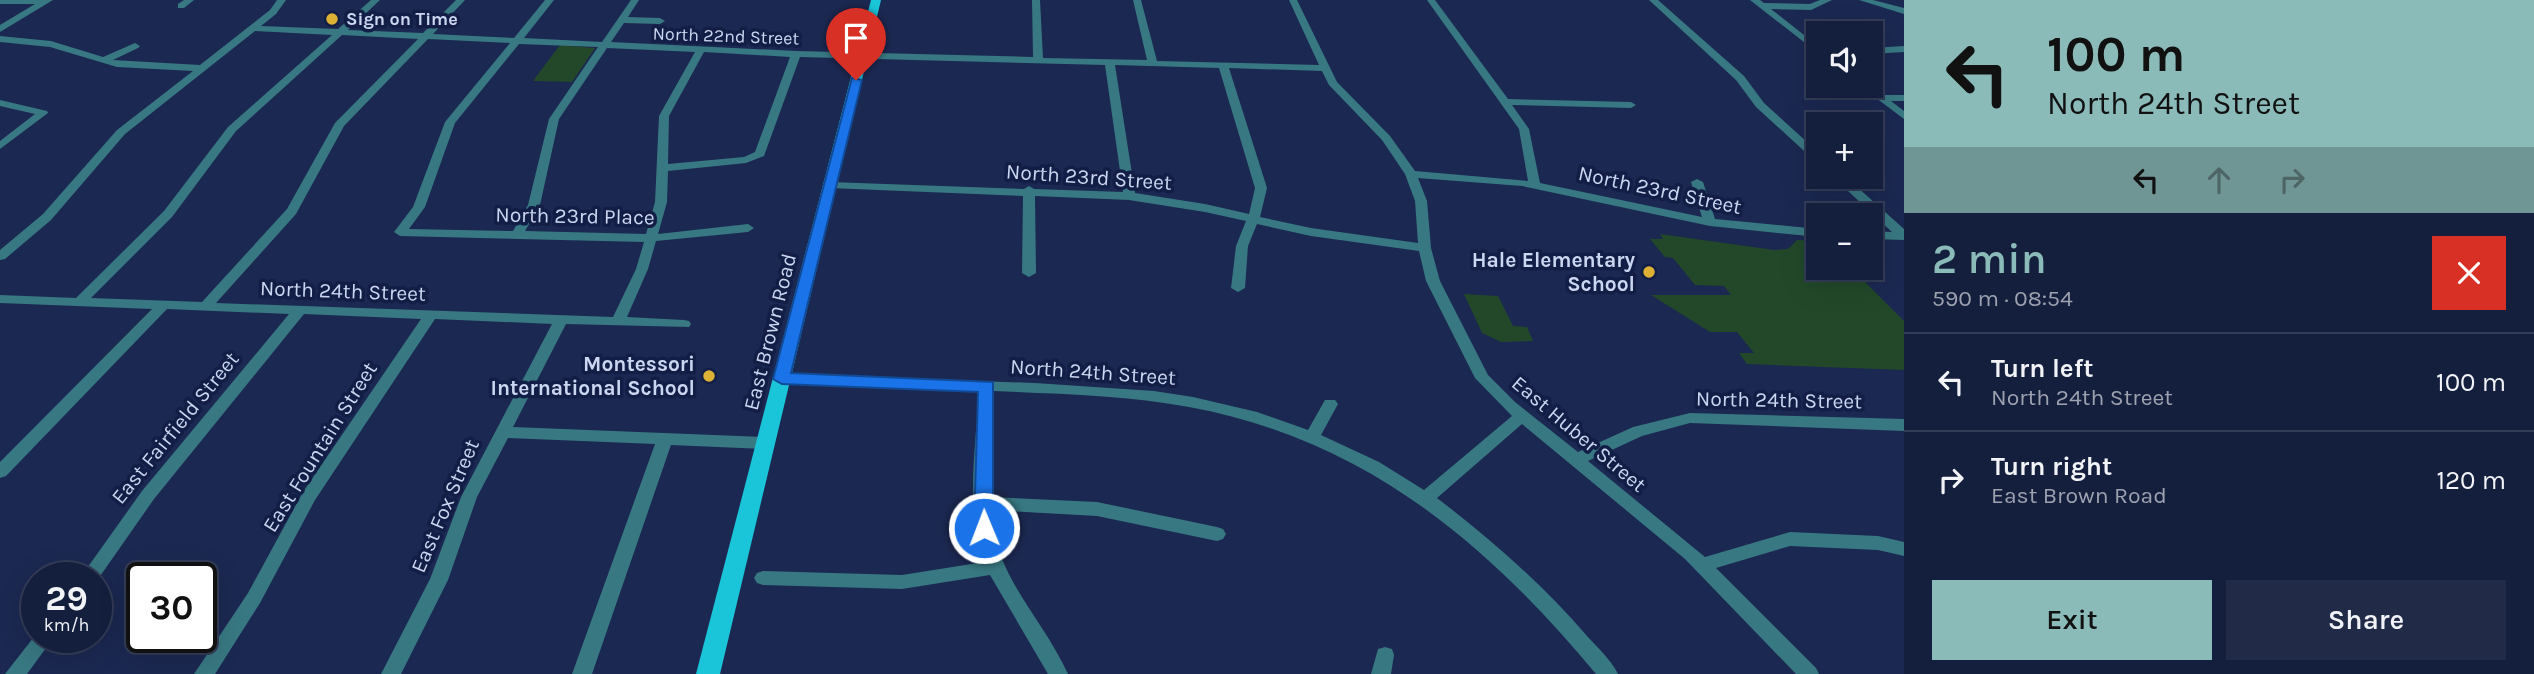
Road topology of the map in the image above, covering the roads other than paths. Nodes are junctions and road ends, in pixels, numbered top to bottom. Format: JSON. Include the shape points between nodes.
{"nodes":[{"id":1,"x":190,"y":0,"type":"edge"},
{"id":2,"x":282,"y":0,"type":"edge"},
{"id":3,"x":376,"y":0,"type":"edge"},
{"id":4,"x":461,"y":0,"type":"edge"},
{"id":5,"x":550,"y":0,"type":"edge"},
{"id":6,"x":635,"y":0,"type":"edge"},
{"id":7,"x":876,"y":0,"type":"edge"},
{"id":8,"x":1036,"y":0,"type":"edge"},
{"id":9,"x":1137,"y":0,"type":"edge"},
{"id":10,"x":1293,"y":0,"type":"edge"},
{"id":11,"x":1431,"y":0,"type":"edge"},
{"id":12,"x":1653,"y":0,"type":"edge"},
{"id":13,"x":1828,"y":0,"type":"edge"},
{"id":14,"x":1863,"y":0,"type":"edge"},
{"id":15,"x":0,"y":1,"type":"edge"},
{"id":16,"x":47,"y":1,"type":"edge"},
{"id":17,"x":1759,"y":3,"type":"edge"},
{"id":18,"x":181,"y":6,"type":"dead end"},
{"id":19,"x":1904,"y":11,"type":"edge"},
{"id":20,"x":621,"y":20,"type":"junction"},
{"id":21,"x":660,"y":21,"type":"dead end"},
{"id":22,"x":253,"y":28,"type":"junction"},
{"id":23,"x":0,"y":29,"type":"edge"},
{"id":24,"x":340,"y":32,"type":"junction"},
{"id":25,"x":427,"y":36,"type":"junction"},
{"id":26,"x":0,"y":39,"type":"edge"},
{"id":27,"x":518,"y":39,"type":"junction"},
{"id":28,"x":1806,"y":40,"type":"edge"},
{"id":29,"x":604,"y":45,"type":"junction"},
{"id":30,"x":135,"y":46,"type":"dead end"},
{"id":31,"x":1904,"y":49,"type":"edge"},
{"id":32,"x":1883,"y":50,"type":"edge"},
{"id":33,"x":700,"y":51,"type":"junction"},
{"id":34,"x":796,"y":54,"type":"junction"},
{"id":35,"x":862,"y":57,"type":"junction"},
{"id":36,"x":104,"y":60,"type":"junction"},
{"id":37,"x":1038,"y":62,"type":"junction"},
{"id":38,"x":1110,"y":64,"type":"junction"},
{"id":39,"x":1153,"y":64,"type":"junction"},
{"id":40,"x":1223,"y":65,"type":"junction"},
{"id":41,"x":202,"y":68,"type":"junction"},
{"id":42,"x":1325,"y":68,"type":"junction"},
{"id":43,"x":1881,"y":98,"type":"edge"},
{"id":44,"x":1883,"y":98,"type":"edge"},
{"id":45,"x":1904,"y":98,"type":"edge"},
{"id":46,"x":1504,"y":102,"type":"junction"},
{"id":47,"x":0,"y":103,"type":"edge"},
{"id":48,"x":1631,"y":105,"type":"dead end"},
{"id":49,"x":1904,"y":116,"type":"edge"},
{"id":50,"x":0,"y":146,"type":"edge"},
{"id":51,"x":1806,"y":147,"type":"edge"},
{"id":52,"x":663,"y":168,"type":"junction"},
{"id":53,"x":1410,"y":174,"type":"junction"},
{"id":54,"x":1697,"y":182,"type":"dead end"},
{"id":55,"x":830,"y":185,"type":"junction"},
{"id":56,"x":1535,"y":185,"type":"junction"},
{"id":57,"x":1852,"y":189,"type":"edge"},
{"id":58,"x":1028,"y":190,"type":"junction"},
{"id":59,"x":1129,"y":196,"type":"junction"},
{"id":60,"x":1253,"y":219,"type":"junction"},
{"id":61,"x":1710,"y":222,"type":"junction"},
{"id":62,"x":748,"y":228,"type":"dead end"},
{"id":63,"x":1806,"y":232,"type":"edge"},
{"id":64,"x":517,"y":234,"type":"junction"},
{"id":65,"x":1883,"y":235,"type":"edge"},
{"id":66,"x":1904,"y":236,"type":"edge"},
{"id":67,"x":651,"y":238,"type":"junction"},
{"id":68,"x":1425,"y":247,"type":"junction"},
{"id":69,"x":0,"y":257,"type":"edge"},
{"id":70,"x":1030,"y":273,"type":"dead end"},
{"id":71,"x":1238,"y":288,"type":"dead end"},
{"id":72,"x":2,"y":301,"type":"edge"},
{"id":73,"x":79,"y":302,"type":"junction"},
{"id":74,"x":164,"y":305,"type":"junction"},
{"id":75,"x":205,"y":307,"type":"junction"},
{"id":76,"x":300,"y":310,"type":"junction"},
{"id":77,"x":431,"y":315,"type":"junction"},
{"id":78,"x":561,"y":320,"type":"junction"},
{"id":79,"x":618,"y":322,"type":"junction"},
{"id":80,"x":684,"y":324,"type":"dead end"},
{"id":81,"x":782,"y":379,"type":"junction"},
{"id":82,"x":987,"y":386,"type":"junction"},
{"id":83,"x":1330,"y":404,"type":"dead end"},
{"id":84,"x":1521,"y":416,"type":"junction"},
{"id":85,"x":1904,"y":425,"type":"edge"},
{"id":86,"x":503,"y":432,"type":"junction"},
{"id":87,"x":1312,"y":437,"type":"junction"},
{"id":88,"x":665,"y":439,"type":"junction"},
{"id":89,"x":766,"y":443,"type":"junction"},
{"id":90,"x":1576,"y":460,"type":"junction"},
{"id":91,"x":0,"y":472,"type":"edge"},
{"id":92,"x":1426,"y":498,"type":"junction"},
{"id":93,"x":983,"y":503,"type":"junction"},
{"id":94,"x":1217,"y":534,"type":"dead end"},
{"id":95,"x":1904,"y":549,"type":"edge"},
{"id":96,"x":100,"y":562,"type":"edge"},
{"id":97,"x":1703,"y":565,"type":"junction"},
{"id":98,"x":996,"y":568,"type":"junction"},
{"id":99,"x":764,"y":578,"type":"dead end"},
{"id":100,"x":32,"y":653,"type":"edge"},
{"id":101,"x":15,"y":674,"type":"edge"},
{"id":102,"x":204,"y":674,"type":"edge"},
{"id":103,"x":391,"y":674,"type":"edge"},
{"id":104,"x":582,"y":674,"type":"edge"},
{"id":105,"x":708,"y":674,"type":"edge"},
{"id":106,"x":1058,"y":674,"type":"edge"},
{"id":107,"x":1608,"y":674,"type":"edge"},
{"id":108,"x":1809,"y":674,"type":"edge"}],
"edges":[{"from":1,"to":18,"type":"street"},
{"from":2,"to":22,"type":"street"},
{"from":3,"to":24,"type":"street"},
{"from":4,"to":25,"type":"street"},
{"from":5,"to":27,"type":"street"},
{"from":6,"to":20,"type":"street"},
{"from":7,"to":35,"type":"main road","name":"East Brown Road"},
{"from":8,"to":37,"type":"street"},
{"from":9,"to":39,"type":"street"},
{"from":10,"to":42,"type":"street","name":"East Huber Street"},
{"from":11,"to":46,"type":"street"},
{"from":12,"to":51,"type":"street","via":[[1740,78],[1764,109]]},
{"from":13,"to":17,"type":"street","via":[[1811,7]]},
{"from":14,"to":19,"type":"street"},
{"from":15,"to":16,"type":"street"},
{"from":16,"to":23,"type":"street"},
{"from":17,"to":28,"type":"street"},
{"from":20,"to":21,"type":"street"},
{"from":20,"to":29,"type":"street"},
{"from":22,"to":24,"type":"street","name":"North 22nd Street"},
{"from":22,"to":41,"type":"street"},
{"from":24,"to":25,"type":"street","name":"North 22nd Street"},
{"from":24,"to":73,"type":"street","via":[[232,129],[168,214]]},
{"from":25,"to":27,"type":"street","name":"North 22nd Street"},
{"from":25,"to":75,"type":"street","via":[[340,125],[292,211]]},
{"from":26,"to":36,"type":"street","via":[[51,44]]},
{"from":27,"to":29,"type":"street","name":"North 22nd Street"},
{"from":27,"to":64,"type":"street","name":"North 23rd Place","via":[[450,122],[419,207],[400,232]]},
{"from":29,"to":33,"type":"street","name":"North 22nd Street"},
{"from":29,"to":64,"type":"street","via":[[554,119],[534,205]]},
{"from":30,"to":36,"type":"street"},
{"from":31,"to":32,"type":"street"},
{"from":33,"to":34,"type":"street","name":"North 22nd Street"},
{"from":33,"to":52,"type":"street","via":[[664,116]]},
{"from":34,"to":35,"type":"street","name":"North 22nd Street"},
{"from":34,"to":52,"type":"street","via":[[760,154],[746,160]]},
{"from":35,"to":37,"type":"street","name":"North 22nd Street"},
{"from":35,"to":55,"type":"main road","name":"East Brown Road"},
{"from":36,"to":41,"type":"street","via":[[142,67]]},
{"from":37,"to":38,"type":"street","name":"North 22nd Street"},
{"from":38,"to":39,"type":"street","name":"North 22nd Street"},
{"from":38,"to":59,"type":"street"},
{"from":39,"to":40,"type":"street","name":"North 22nd Street"},
{"from":40,"to":42,"type":"street","name":"North 22nd Street"},
{"from":40,"to":60,"type":"street","via":[[1260,182],[1260,201]]},
{"from":41,"to":69,"type":"street","via":[[121,132],[47,216]]},
{"from":42,"to":53,"type":"street","name":"East Huber Street","via":[[1337,89],[1386,138]]},
{"from":43,"to":49,"type":"street"},
{"from":44,"to":45,"type":"street"},
{"from":46,"to":48,"type":"street"},
{"from":46,"to":56,"type":"street","via":[[1526,134]]},
{"from":47,"to":50,"type":"street","via":[[43,113]]},
{"from":52,"to":67,"type":"street","via":[[661,202]]},
{"from":53,"to":56,"type":"street","name":"North 23rd Street"},
{"from":53,"to":68,"type":"street","name":"East Huber Street","via":[[1421,201]]},
{"from":54,"to":61,"type":"street"},
{"from":55,"to":58,"type":"street","name":"North 23rd Street"},
{"from":55,"to":81,"type":"main road","name":"East Brown Road"},
{"from":56,"to":61,"type":"street","name":"North 23rd Street"},
{"from":57,"to":66,"type":"street"},
{"from":58,"to":59,"type":"street","name":"North 23rd Street"},
{"from":58,"to":70,"type":"street"},
{"from":59,"to":60,"type":"street","name":"North 23rd Street"},
{"from":60,"to":68,"type":"street","name":"North 23rd Street","via":[[1311,232]]},
{"from":60,"to":71,"type":"street","via":[[1242,246]]},
{"from":61,"to":63,"type":"street","name":"North 23rd Street"},
{"from":62,"to":67,"type":"street","name":"North 23rd Place"},
{"from":64,"to":67,"type":"street","name":"North 23rd Place"},
{"from":65,"to":66,"type":"street"},
{"from":67,"to":79,"type":"street"},
{"from":68,"to":84,"type":"street","name":"East Huber Street","via":[[1437,292],[1472,362],[1488,385]]},
{"from":72,"to":73,"type":"street","name":"North 24th Street"},
{"from":73,"to":74,"type":"street","name":"North 24th Street"},
{"from":74,"to":75,"type":"street","name":"North 24th Street"},
{"from":74,"to":91,"type":"street"},
{"from":75,"to":76,"type":"street","name":"North 24th Street"},
{"from":76,"to":77,"type":"street","name":"North 24th Street"},
{"from":76,"to":96,"type":"street","name":"East Fairfield Street","via":[[148,495]]},
{"from":77,"to":78,"type":"street","name":"North 24th Street"},
{"from":77,"to":102,"type":"street","name":"East Fountain Street","via":[[309,496],[254,597]]},
{"from":78,"to":79,"type":"street","name":"North 24th Street"},
{"from":78,"to":86,"type":"street","name":"East Fox Street"},
{"from":79,"to":80,"type":"street","name":"North 24th Street"},
{"from":81,"to":82,"type":"street","name":"North 24th Street"},
{"from":81,"to":89,"type":"main road","name":"East Brown Road"},
{"from":82,"to":87,"type":"street","name":"North 24th Street","via":[[1172,398],[1232,411]]},
{"from":82,"to":93,"type":"street"},
{"from":83,"to":87,"type":"street"},
{"from":84,"to":90,"type":"street","name":"East Huber Street"},
{"from":84,"to":92,"type":"street"},
{"from":85,"to":90,"type":"street","name":"North 24th Street","via":[[1690,418],[1638,431]]},
{"from":86,"to":88,"type":"street"},
{"from":86,"to":103,"type":"street","name":"East Fox Street","via":[[469,497],[439,580]]},
{"from":87,"to":92,"type":"street","name":"North 24th Street"},
{"from":88,"to":89,"type":"street"},
{"from":88,"to":104,"type":"street"},
{"from":89,"to":105,"type":"main road","name":"East Brown Road"},
{"from":90,"to":97,"type":"street","name":"East Huber Street"},
{"from":92,"to":107,"type":"street","name":"North 24th Street","via":[[1530,584]]},
{"from":93,"to":94,"type":"street","via":[[1097,509]]},
{"from":93,"to":98,"type":"street","via":[[984,528]]},
{"from":95,"to":97,"type":"street","via":[[1878,542],[1790,539]]},
{"from":97,"to":108,"type":"street","name":"East Huber Street"},
{"from":98,"to":99,"type":"street","via":[[902,582]]},
{"from":98,"to":106,"type":"street"},
{"from":100,"to":101,"type":"street"}]}
